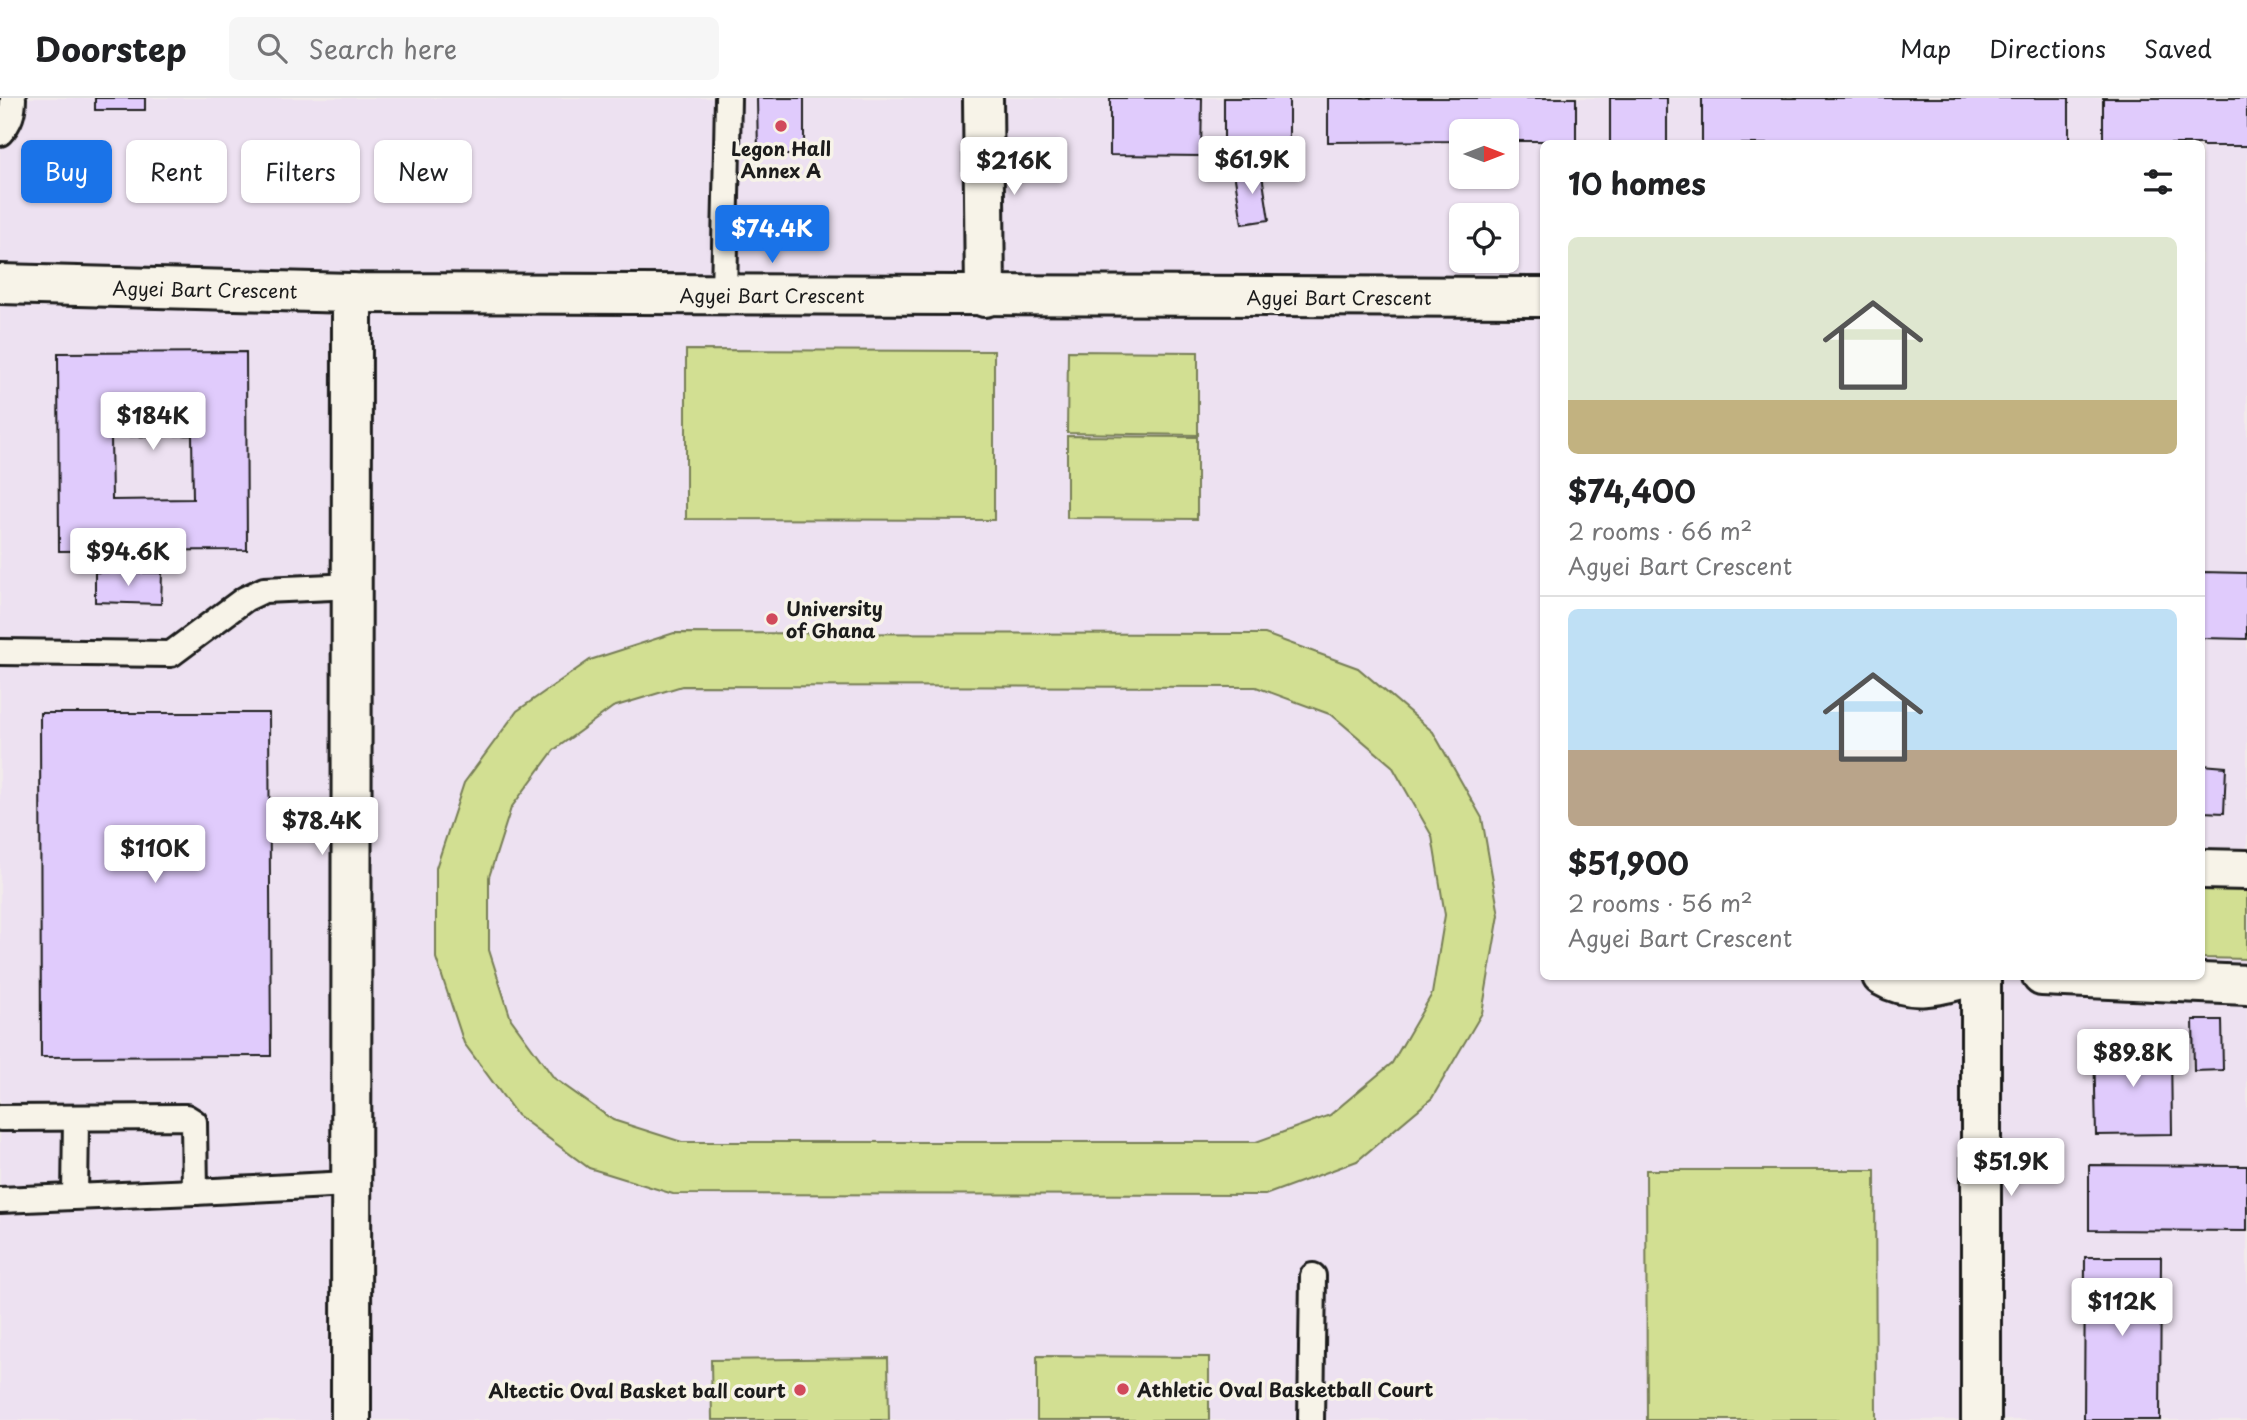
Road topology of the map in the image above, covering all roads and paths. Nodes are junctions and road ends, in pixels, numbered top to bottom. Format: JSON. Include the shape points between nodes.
{"nodes":[{"id":1,"x":13,"y":98,"type":"edge"},
{"id":2,"x":728,"y":98,"type":"edge"},
{"id":3,"x":983,"y":98,"type":"edge"},
{"id":4,"x":0,"y":133,"type":"edge"},
{"id":5,"x":0,"y":284,"type":"edge"},
{"id":6,"x":352,"y":293,"type":"junction"},
{"id":7,"x":724,"y":295,"type":"junction"},
{"id":8,"x":985,"y":297,"type":"junction"},
{"id":9,"x":1540,"y":297,"type":"edge"},
{"id":10,"x":354,"y":586,"type":"junction"},
{"id":11,"x":0,"y":652,"type":"edge"},
{"id":12,"x":2205,"y":869,"type":"edge"},
{"id":13,"x":2247,"y":870,"type":"edge"},
{"id":14,"x":1889,"y":980,"type":"edge"},
{"id":15,"x":1956,"y":980,"type":"edge"},
{"id":16,"x":1981,"y":980,"type":"edge"},
{"id":17,"x":2133,"y":980,"type":"edge"},
{"id":18,"x":2247,"y":985,"type":"edge"},
{"id":19,"x":0,"y":1118,"type":"edge"},
{"id":20,"x":76,"y":1119,"type":"junction"},
{"id":21,"x":349,"y":1184,"type":"junction"},
{"id":22,"x":195,"y":1192,"type":"junction"},
{"id":23,"x":75,"y":1196,"type":"junction"},
{"id":24,"x":0,"y":1200,"type":"edge"},
{"id":25,"x":1313,"y":1276,"type":"dead end"},
{"id":26,"x":351,"y":1420,"type":"edge"},
{"id":27,"x":1311,"y":1420,"type":"edge"},
{"id":28,"x":1980,"y":1420,"type":"edge"}],
"edges":[{"from":1,"to":4,"type":"lane","via":[[8,125]]},
{"from":2,"to":7,"type":"lane"},
{"from":3,"to":8,"type":"street"},
{"from":5,"to":6,"type":"street","name":"Agyei Bart Crescent"},
{"from":6,"to":7,"type":"street","name":"Agyei Bart Crescent"},
{"from":6,"to":10,"type":"street"},
{"from":7,"to":8,"type":"street","name":"Agyei Bart Crescent"},
{"from":8,"to":9,"type":"street","name":"Agyei Bart Crescent"},
{"from":10,"to":11,"type":"lane","via":[[264,590],[171,654]]},
{"from":10,"to":21,"type":"street"},
{"from":12,"to":13,"type":"street"},
{"from":14,"to":15,"type":"street","via":[[1918,989]]},
{"from":16,"to":28,"type":"street"},
{"from":17,"to":18,"type":"street"},
{"from":19,"to":20,"type":"lane"},
{"from":20,"to":22,"type":"lane","via":[[186,1117],[194,1122]]},
{"from":20,"to":23,"type":"lane"},
{"from":21,"to":22,"type":"lane"},
{"from":21,"to":26,"type":"street"},
{"from":22,"to":23,"type":"lane"},
{"from":23,"to":24,"type":"lane"},
{"from":25,"to":27,"type":"lane"}]}
